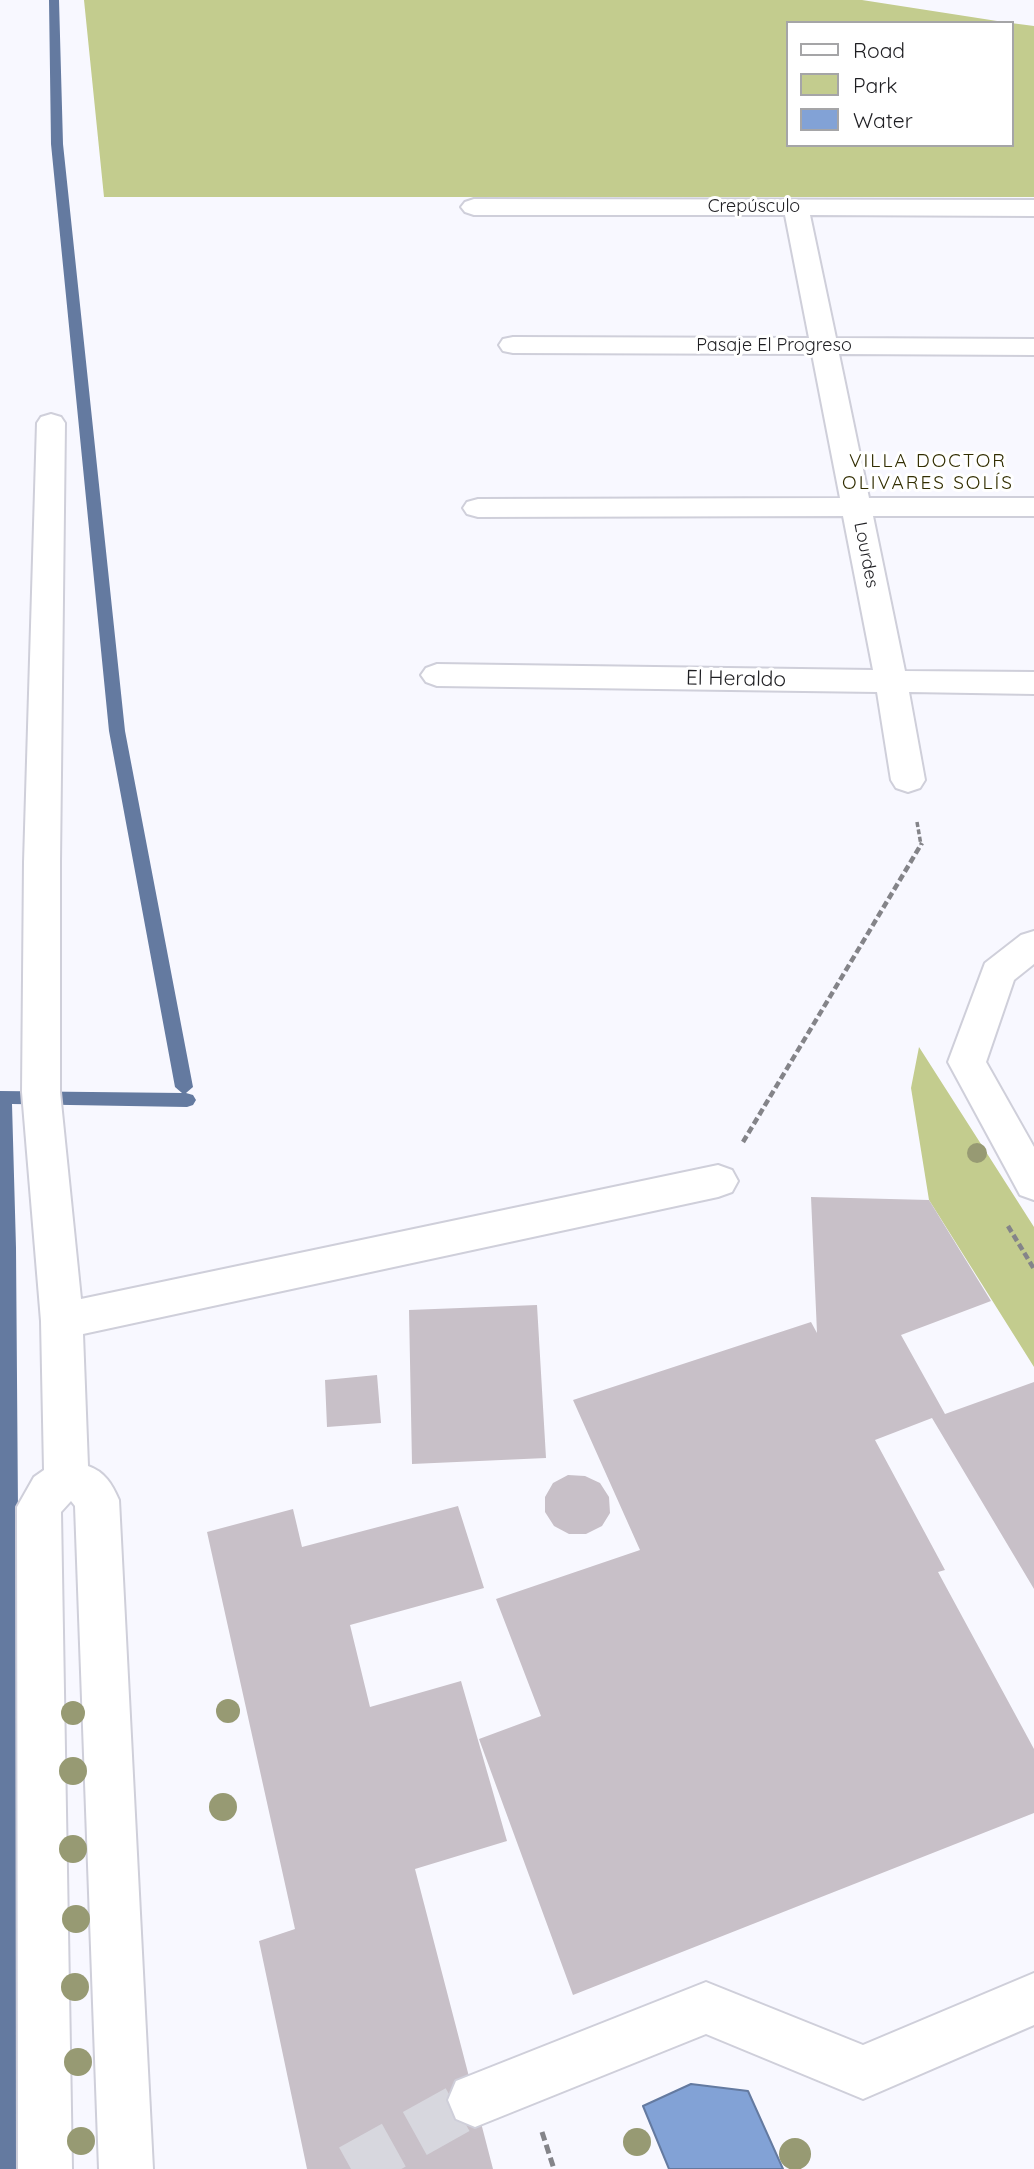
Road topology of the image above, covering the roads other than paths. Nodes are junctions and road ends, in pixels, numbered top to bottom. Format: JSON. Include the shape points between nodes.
{"nodes":[{"id":1,"x":474,"y":207,"type":"dead end"},
{"id":2,"x":796,"y":207,"type":"junction"},
{"id":3,"x":1034,"y":208,"type":"edge"},
{"id":4,"x":513,"y":345,"type":"dead end"},
{"id":5,"x":824,"y":346,"type":"junction"},
{"id":6,"x":1034,"y":347,"type":"edge"},
{"id":7,"x":51,"y":423,"type":"dead end"},
{"id":8,"x":1034,"y":507,"type":"edge"},
{"id":9,"x":478,"y":508,"type":"dead end"},
{"id":10,"x":856,"y":508,"type":"junction"},
{"id":11,"x":438,"y":675,"type":"dead end"},
{"id":12,"x":891,"y":681,"type":"junction"},
{"id":13,"x":1034,"y":683,"type":"edge"},
{"id":14,"x":908,"y":780,"type":"road end"},
{"id":15,"x":1034,"y":944,"type":"edge"},
{"id":16,"x":719,"y":1181,"type":"road end"},
{"id":17,"x":1034,"y":1184,"type":"edge"},
{"id":18,"x":62,"y":1321,"type":"junction"},
{"id":19,"x":66,"y":1479,"type":"junction"},
{"id":20,"x":1034,"y":1999,"type":"edge"},
{"id":21,"x":475,"y":2100,"type":"tunnel mouth"},
{"id":22,"x":45,"y":2169,"type":"edge"},
{"id":23,"x":126,"y":2169,"type":"edge"}],
"edges":[{"from":1,"to":2,"type":"street","name":"Crepúsculo"},
{"from":2,"to":3,"type":"street","name":"Crepúsculo"},
{"from":2,"to":5,"type":"street","name":"Lourdes"},
{"from":4,"to":5,"type":"street","name":"Pasaje El Progreso"},
{"from":5,"to":6,"type":"street","name":"Pasaje El Progreso"},
{"from":5,"to":10,"type":"street","name":"Lourdes"},
{"from":7,"to":18,"type":"street","via":[[42,1097]]},
{"from":8,"to":10,"type":"street"},
{"from":9,"to":10,"type":"street"},
{"from":10,"to":12,"type":"street","name":"Lourdes"},
{"from":11,"to":12,"type":"street","name":"El Heraldo"},
{"from":12,"to":13,"type":"street","name":"El Heraldo"},
{"from":12,"to":14,"type":"street","name":"Lourdes"},
{"from":15,"to":17,"type":"street","via":[[998,973],[967,1062]]},
{"from":16,"to":18,"type":"street"},
{"from":18,"to":19,"type":"street"},
{"from":19,"to":22,"type":"street","via":[[39,1507]]},
{"from":19,"to":23,"type":"street","via":[[85,1485],[97,1500]]},
{"from":20,"to":21,"type":"street","via":[[863,2072],[706,2008]]}]}
